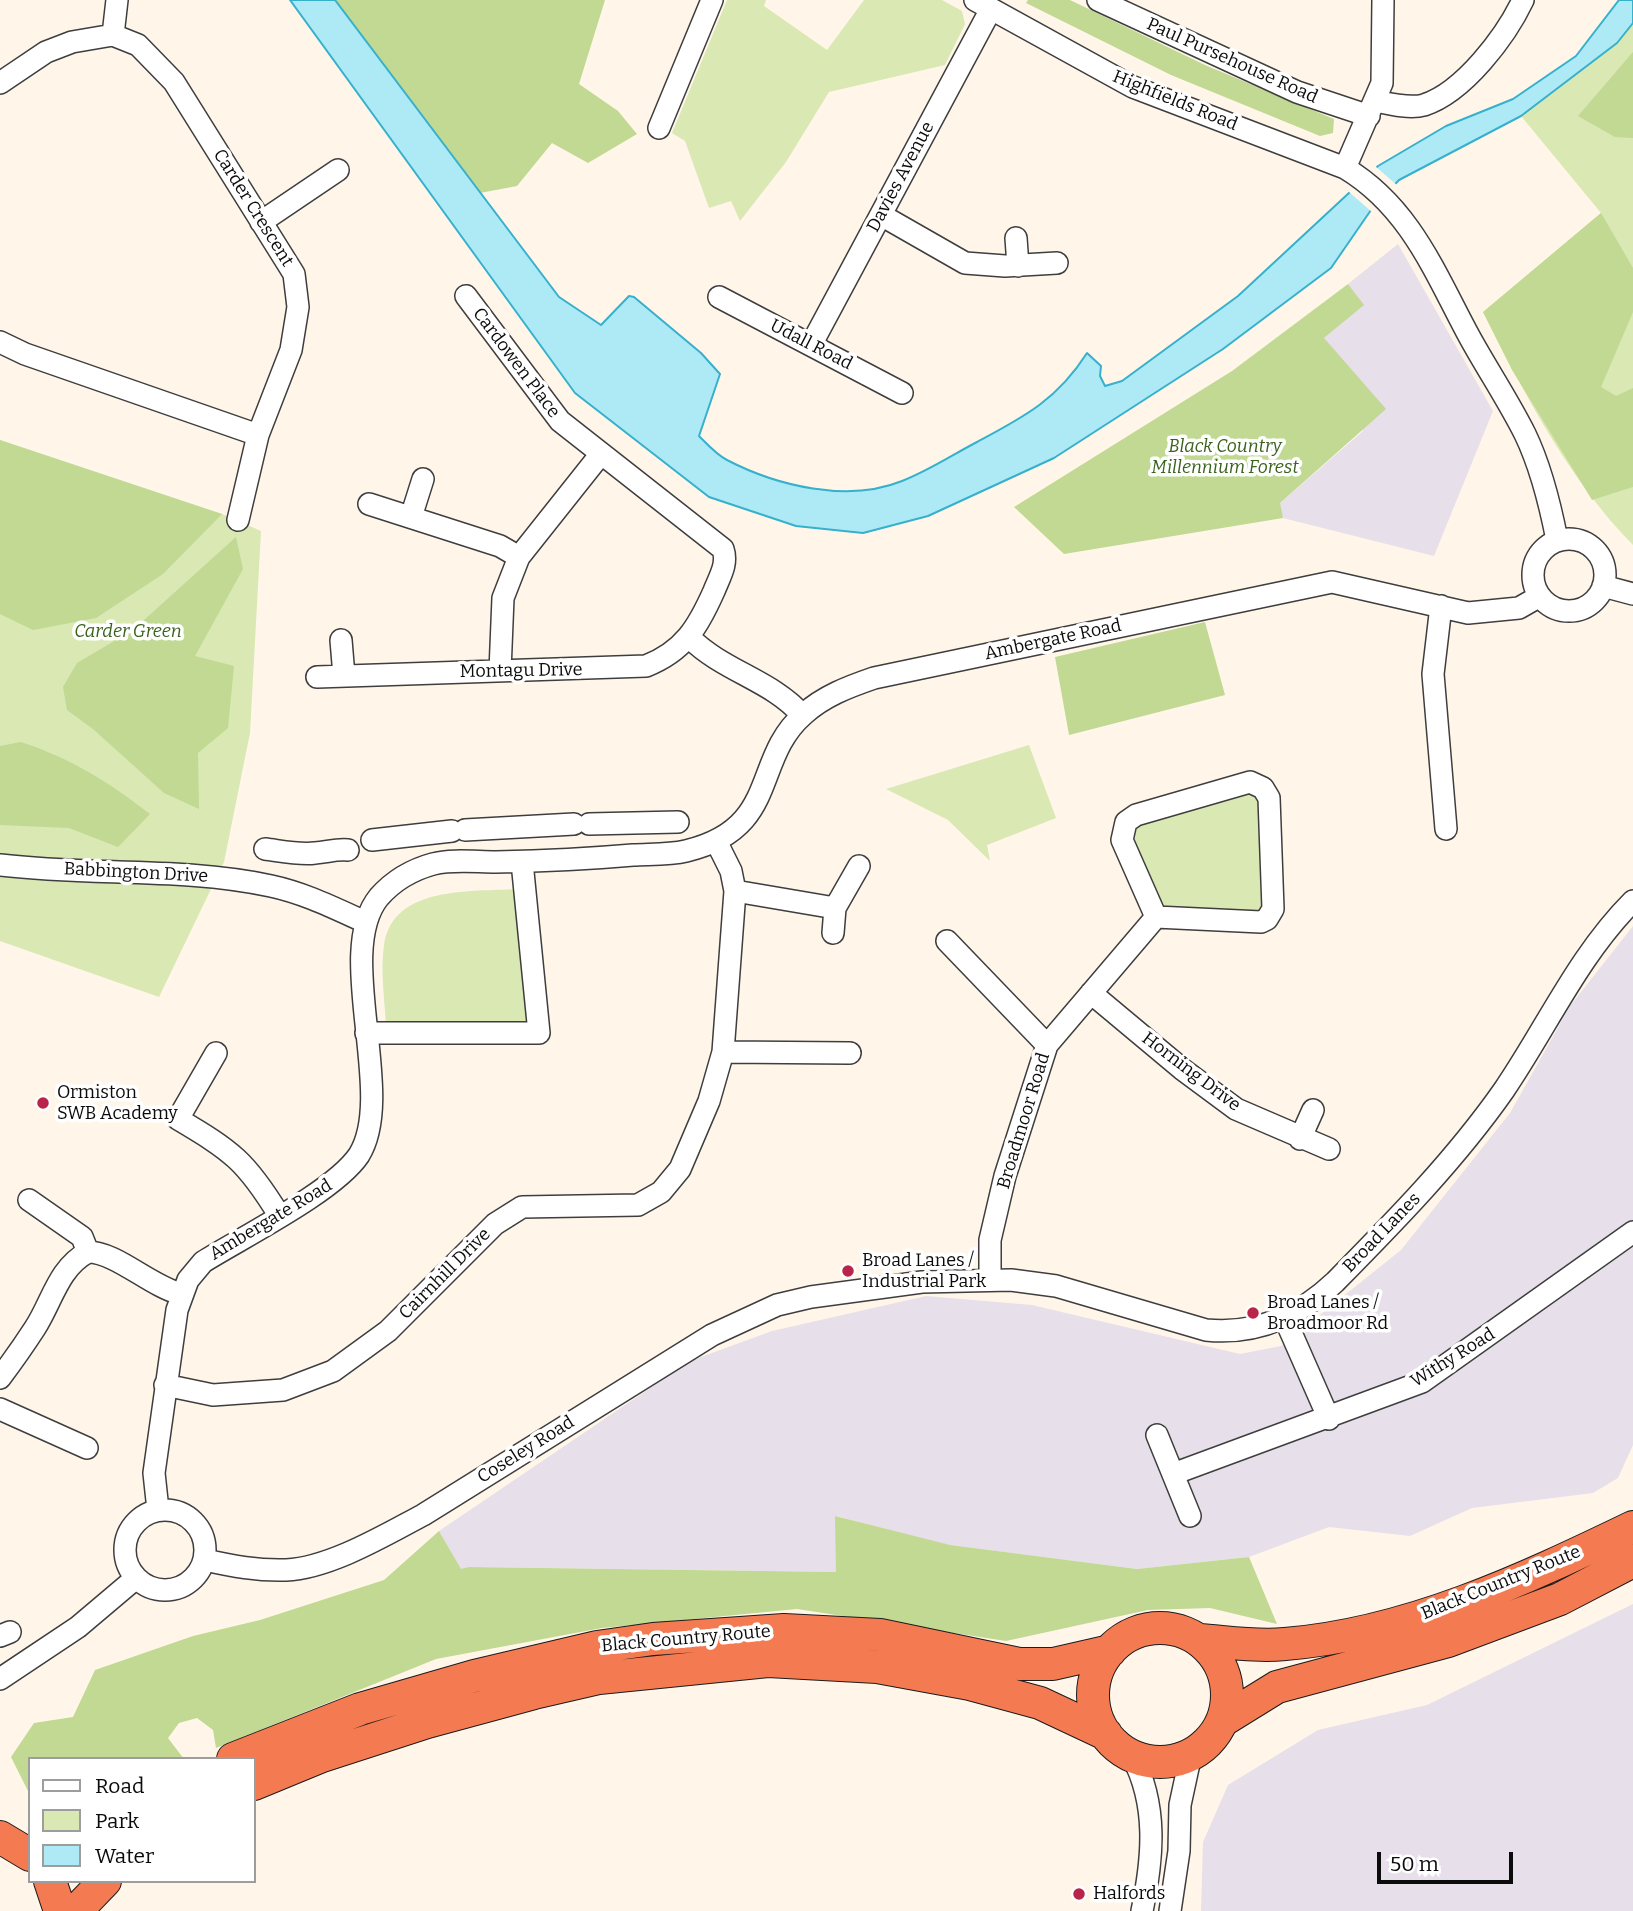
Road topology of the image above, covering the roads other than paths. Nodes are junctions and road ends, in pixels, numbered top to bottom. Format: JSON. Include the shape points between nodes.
{"nodes":[{"id":1,"x":117,"y":0,"type":"edge"},
{"id":2,"x":712,"y":0,"type":"edge"},
{"id":3,"x":1098,"y":0,"type":"edge"},
{"id":4,"x":1383,"y":0,"type":"edge"},
{"id":5,"x":1523,"y":0,"type":"edge"},
{"id":6,"x":993,"y":6,"type":"edge"},
{"id":7,"x":113,"y":35,"type":"junction"},
{"id":8,"x":3,"y":74,"type":"edge"},
{"id":9,"x":1372,"y":109,"type":"junction"},
{"id":10,"x":659,"y":128,"type":"dead end"},
{"id":11,"x":338,"y":170,"type":"dead end"},
{"id":12,"x":1353,"y":173,"type":"junction"},
{"id":13,"x":881,"y":215,"type":"junction"},
{"id":14,"x":261,"y":222,"type":"junction"},
{"id":15,"x":1016,"y":237,"type":"dead end"},
{"id":16,"x":1057,"y":263,"type":"dead end"},
{"id":17,"x":1018,"y":266,"type":"junction"},
{"id":18,"x":466,"y":296,"type":"dead end"},
{"id":19,"x":719,"y":297,"type":"dead end"},
{"id":20,"x":0,"y":342,"type":"edge"},
{"id":21,"x":811,"y":345,"type":"junction"},
{"id":22,"x":902,"y":393,"type":"dead end"},
{"id":23,"x":258,"y":435,"type":"junction"},
{"id":24,"x":600,"y":455,"type":"junction"},
{"id":25,"x":423,"y":479,"type":"dead end"},
{"id":26,"x":369,"y":505,"type":"dead end"},
{"id":27,"x":411,"y":517,"type":"junction"},
{"id":28,"x":238,"y":520,"type":"dead end"},
{"id":29,"x":1557,"y":540,"type":"junction"},
{"id":30,"x":519,"y":557,"type":"junction"},
{"id":31,"x":1603,"y":586,"type":"junction"},
{"id":32,"x":1633,"y":594,"type":"edge"},
{"id":33,"x":712,"y":596,"type":"joint"},
{"id":34,"x":1540,"y":596,"type":"junction"},
{"id":35,"x":1441,"y":606,"type":"junction"},
{"id":36,"x":690,"y":638,"type":"junction"},
{"id":37,"x":341,"y":640,"type":"dead end"},
{"id":38,"x":500,"y":671,"type":"junction"},
{"id":39,"x":344,"y":676,"type":"junction"},
{"id":40,"x":317,"y":677,"type":"dead end"},
{"id":41,"x":802,"y":715,"type":"junction"},
{"id":42,"x":678,"y":822,"type":"dead end"},
{"id":43,"x":637,"y":823,"type":"junction"},
{"id":44,"x":505,"y":828,"type":"junction"},
{"id":45,"x":1446,"y":829,"type":"dead end"},
{"id":46,"x":408,"y":836,"type":"junction"},
{"id":47,"x":372,"y":840,"type":"dead end"},
{"id":48,"x":716,"y":841,"type":"junction"},
{"id":49,"x":348,"y":850,"type":"dead end"},
{"id":50,"x":638,"y":855,"type":"junction"},
{"id":51,"x":515,"y":862,"type":"junction"},
{"id":52,"x":0,"y":865,"type":"edge"},
{"id":53,"x":859,"y":866,"type":"dead end"},
{"id":54,"x":417,"y":870,"type":"junction"},
{"id":55,"x":271,"y":886,"type":"junction"},
{"id":56,"x":735,"y":891,"type":"junction"},
{"id":57,"x":1633,"y":901,"type":"edge"},
{"id":58,"x":835,"y":908,"type":"junction"},
{"id":59,"x":1156,"y":917,"type":"junction"},
{"id":60,"x":365,"y":922,"type":"junction"},
{"id":61,"x":833,"y":933,"type":"dead end"},
{"id":62,"x":947,"y":941,"type":"dead end"},
{"id":63,"x":1091,"y":993,"type":"junction"},
{"id":64,"x":366,"y":1033,"type":"junction"},
{"id":65,"x":1047,"y":1045,"type":"junction"},
{"id":66,"x":723,"y":1052,"type":"junction"},
{"id":67,"x":216,"y":1053,"type":"dead end"},
{"id":68,"x":850,"y":1053,"type":"dead end"},
{"id":69,"x":1313,"y":1110,"type":"dead end"},
{"id":70,"x":1300,"y":1139,"type":"junction"},
{"id":71,"x":1329,"y":1149,"type":"dead end"},
{"id":72,"x":29,"y":1200,"type":"dead end"},
{"id":73,"x":279,"y":1215,"type":"junction"},
{"id":74,"x":1633,"y":1232,"type":"edge"},
{"id":75,"x":88,"y":1252,"type":"junction"},
{"id":76,"x":990,"y":1279,"type":"junction"},
{"id":77,"x":839,"y":1292,"type":"joint"},
{"id":78,"x":181,"y":1294,"type":"junction"},
{"id":79,"x":1285,"y":1319,"type":"junction"},
{"id":80,"x":0,"y":1378,"type":"edge"},
{"id":81,"x":165,"y":1385,"type":"junction"},
{"id":82,"x":0,"y":1409,"type":"edge"},
{"id":83,"x":1329,"y":1419,"type":"junction"},
{"id":84,"x":1157,"y":1435,"type":"dead end"},
{"id":85,"x":87,"y":1448,"type":"dead end"},
{"id":86,"x":1173,"y":1474,"type":"junction"},
{"id":87,"x":158,"y":1510,"type":"junction"},
{"id":88,"x":1190,"y":1516,"type":"dead end"},
{"id":89,"x":1633,"y":1527,"type":"edge"},
{"id":90,"x":205,"y":1560,"type":"junction"},
{"id":91,"x":1633,"y":1561,"type":"edge"},
{"id":92,"x":136,"y":1578,"type":"junction"},
{"id":93,"x":1199,"y":1640,"type":"junction"},
{"id":94,"x":1110,"y":1651,"type":"junction"},
{"id":95,"x":0,"y":1679,"type":"edge"},
{"id":96,"x":1222,"y":1721,"type":"junction"},
{"id":97,"x":1106,"y":1734,"type":"junction"},
{"id":98,"x":1191,"y":1754,"type":"junction"},
{"id":99,"x":1132,"y":1756,"type":"junction"},
{"id":100,"x":238,"y":1757,"type":"edge"},
{"id":101,"x":256,"y":1783,"type":"edge"},
{"id":102,"x":51,"y":1883,"type":"edge"},
{"id":103,"x":103,"y":1883,"type":"edge"},
{"id":104,"x":60,"y":1911,"type":"edge"},
{"id":105,"x":76,"y":1911,"type":"edge"},
{"id":106,"x":1142,"y":1911,"type":"edge"},
{"id":107,"x":1170,"y":1911,"type":"edge"}],
"edges":[{"from":1,"to":7,"type":"street"},
{"from":2,"to":10,"type":"street"},
{"from":3,"to":9,"type":"street","name":"Paul Pursehouse Road","via":[[1297,92]]},
{"from":4,"to":9,"type":"street","via":[[1382,83]]},
{"from":5,"to":9,"type":"street","name":"Paul Pursehouse Road","via":[[1509,28],[1478,65],[1443,95],[1423,106]]},
{"from":6,"to":12,"type":"street","name":"Highfields Road","via":[[1133,87]]},
{"from":6,"to":13,"type":"street","name":"Davies Avenue"},
{"from":7,"to":8,"type":"street","via":[[72,42]]},
{"from":7,"to":14,"type":"street","name":"Carder Crescent","via":[[138,45],[174,82]]},
{"from":9,"to":12,"type":"street"},
{"from":11,"to":14,"type":"street"},
{"from":12,"to":29,"type":"street","via":[[1396,208],[1422,246],[1525,435],[1548,495]]},
{"from":13,"to":17,"type":"street","via":[[965,262]]},
{"from":13,"to":21,"type":"street","name":"Davies Avenue"},
{"from":14,"to":23,"type":"street","name":"Carder Crescent","via":[[294,274],[298,307],[291,350]]},
{"from":15,"to":17,"type":"street"},
{"from":16,"to":17,"type":"street"},
{"from":18,"to":24,"type":"street","name":"Cardowen Place","via":[[553,413]]},
{"from":19,"to":21,"type":"street","name":"Udall Road"},
{"from":20,"to":23,"type":"street"},
{"from":21,"to":22,"type":"street","name":"Udall Road"},
{"from":23,"to":28,"type":"street","name":"Carder Crescent"},
{"from":24,"to":30,"type":"street"},
{"from":24,"to":33,"type":"street","name":"Cardowen Place","via":[[723,549],[725,566]]},
{"from":25,"to":27,"type":"street"},
{"from":26,"to":27,"type":"street"},
{"from":27,"to":30,"type":"street"},
{"from":29,"to":31,"type":"street","via":[[1577,540],[1598,553]]},
{"from":29,"to":34,"type":"street","via":[[1537,558],[1533,570]]},
{"from":30,"to":38,"type":"street","via":[[501,612]]},
{"from":31,"to":32,"type":"street"},
{"from":31,"to":34,"type":"street","via":[[1586,607],[1574,611],[1551,606]]},
{"from":33,"to":36,"type":"street","name":"Montagu Drive"},
{"from":34,"to":35,"type":"street","name":"Ambergate Road","via":[[1519,608],[1495,612],[1468,613]]},
{"from":35,"to":41,"type":"street","name":"Ambergate Road","via":[[1332,582],[1293,588],[874,678],[838,690]]},
{"from":35,"to":45,"type":"street","via":[[1433,674]]},
{"from":36,"to":38,"type":"street","name":"Montagu Drive","via":[[662,660],[631,669]]},
{"from":36,"to":41,"type":"street","via":[[728,668],[791,702]]},
{"from":37,"to":39,"type":"street"},
{"from":38,"to":39,"type":"street","name":"Montagu Drive"},
{"from":39,"to":40,"type":"street","name":"Montagu Drive"},
{"from":41,"to":48,"type":"street","name":"Ambergate Road","via":[[779,746],[759,800],[741,823]]},
{"from":42,"to":43,"type":"street"},
{"from":43,"to":44,"type":"street"},
{"from":43,"to":50,"type":"street"},
{"from":44,"to":46,"type":"street"},
{"from":44,"to":51,"type":"street"},
{"from":46,"to":47,"type":"street"},
{"from":46,"to":54,"type":"street"},
{"from":48,"to":50,"type":"street","name":"Ambergate Road","via":[[684,852]]},
{"from":48,"to":56,"type":"street","name":"Cairnhill Drive"},
{"from":49,"to":55,"type":"street","via":[[270,850]]},
{"from":50,"to":51,"type":"street","name":"Ambergate Road"},
{"from":51,"to":54,"type":"street","name":"Ambergate Road","via":[[435,863]]},
{"from":51,"to":64,"type":"street","via":[[539,1033]]},
{"from":52,"to":55,"type":"street","name":"Babbington Drive","via":[[216,877]]},
{"from":53,"to":58,"type":"street"},
{"from":54,"to":60,"type":"street","name":"Ambergate Road","via":[[393,882]]},
{"from":55,"to":60,"type":"street","name":"Babbington Drive","via":[[308,896]]},
{"from":56,"to":58,"type":"street"},
{"from":56,"to":66,"type":"street","name":"Cairnhill Drive"},
{"from":57,"to":79,"type":"street","name":"Broad Lanes","via":[[1577,970],[1506,1086],[1464,1144],[1335,1282]]},
{"from":58,"to":61,"type":"street"},
{"from":59,"to":59,"type":"street","via":[[1267,919],[1273,909],[1269,798],[1263,788],[1250,782],[1136,815],[1126,822],[1122,840]]},
{"from":59,"to":63,"type":"street","name":"Broadmoor Road"},
{"from":60,"to":64,"type":"street","name":"Ambergate Road"},
{"from":62,"to":65,"type":"street"},
{"from":63,"to":65,"type":"street","name":"Broadmoor Road"},
{"from":63,"to":70,"type":"street","name":"Horning Drive","via":[[1237,1109]]},
{"from":64,"to":73,"type":"street","name":"Ambergate Road","via":[[369,1127],[360,1153],[339,1179]]},
{"from":65,"to":76,"type":"street","name":"Broadmoor Road","via":[[1005,1176],[990,1240]]},
{"from":66,"to":68,"type":"street"},
{"from":66,"to":81,"type":"street","name":"Cairnhill Drive","via":[[709,1101],[680,1169],[661,1192],[638,1205],[522,1208],[495,1224],[388,1331],[333,1371],[283,1390],[213,1395]]},
{"from":67,"to":73,"type":"street","via":[[178,1119],[231,1151]]},
{"from":69,"to":70,"type":"street"},
{"from":70,"to":71,"type":"street","name":"Horning Drive"},
{"from":72,"to":75,"type":"street","via":[[82,1237]]},
{"from":73,"to":78,"type":"street","name":"Ambergate Road","via":[[203,1262]]},
{"from":74,"to":83,"type":"street","name":"Withy Road","via":[[1422,1382]]},
{"from":75,"to":78,"type":"street","via":[[107,1255],[163,1289]]},
{"from":75,"to":80,"type":"street","via":[[72,1264]]},
{"from":76,"to":77,"type":"street","name":"Broad Lanes"},
{"from":76,"to":79,"type":"street","name":"Broad Lanes","via":[[1056,1286],[1206,1330],[1227,1332]]},
{"from":77,"to":90,"type":"street","name":"Coseley Road","via":[[777,1306],[712,1335],[424,1515],[346,1552],[289,1570],[246,1569]]},
{"from":78,"to":81,"type":"street","name":"Ambergate Road"},
{"from":79,"to":83,"type":"street"},
{"from":81,"to":87,"type":"street","name":"Ambergate Road","via":[[154,1473]]},
{"from":82,"to":85,"type":"street"},
{"from":83,"to":86,"type":"street","name":"Withy Road"},
{"from":84,"to":86,"type":"street"},
{"from":86,"to":88,"type":"street"},
{"from":87,"to":90,"type":"street","via":[[176,1511],[198,1527],[204,1536]]},
{"from":87,"to":92,"type":"street","via":[[143,1516],[127,1538],[127,1563]]},
{"from":89,"to":93,"type":"highway","name":"Black Country Route","via":[[1555,1565],[1443,1610],[1365,1631],[1283,1644]]},
{"from":90,"to":92,"type":"street","via":[[199,1572],[180,1588],[152,1589]]},
{"from":91,"to":96,"type":"highway","name":"Black Country Route","via":[[1560,1599],[1448,1641],[1277,1687]]},
{"from":92,"to":95,"type":"street","via":[[78,1627]]},
{"from":93,"to":94,"type":"highway","via":[[1173,1628],[1152,1628],[1133,1633]]},
{"from":93,"to":96,"type":"highway","via":[[1219,1662],[1225,1677]]},
{"from":94,"to":97,"type":"highway","via":[[1097,1672],[1093,1698]]},
{"from":94,"to":100,"type":"highway","name":"Black Country Route","via":[[1053,1664],[1019,1664],[880,1635],[784,1630],[653,1639],[586,1649],[474,1676],[360,1709]]},
{"from":96,"to":98,"type":"highway","via":[[1210,1740]]},
{"from":97,"to":99,"type":"highway"},
{"from":97,"to":101,"type":"highway","name":"Black Country Route","via":[[1040,1703],[970,1684],[877,1667],[768,1661],[599,1678],[534,1693],[375,1739]]},
{"from":98,"to":99,"type":"highway","via":[[1160,1762]]},
{"from":98,"to":107,"type":"street","via":[[1180,1805]]},
{"from":99,"to":106,"type":"street","via":[[1143,1777],[1152,1839]]},
{"from":102,"to":104,"type":"highway"},
{"from":103,"to":105,"type":"highway"}]}
